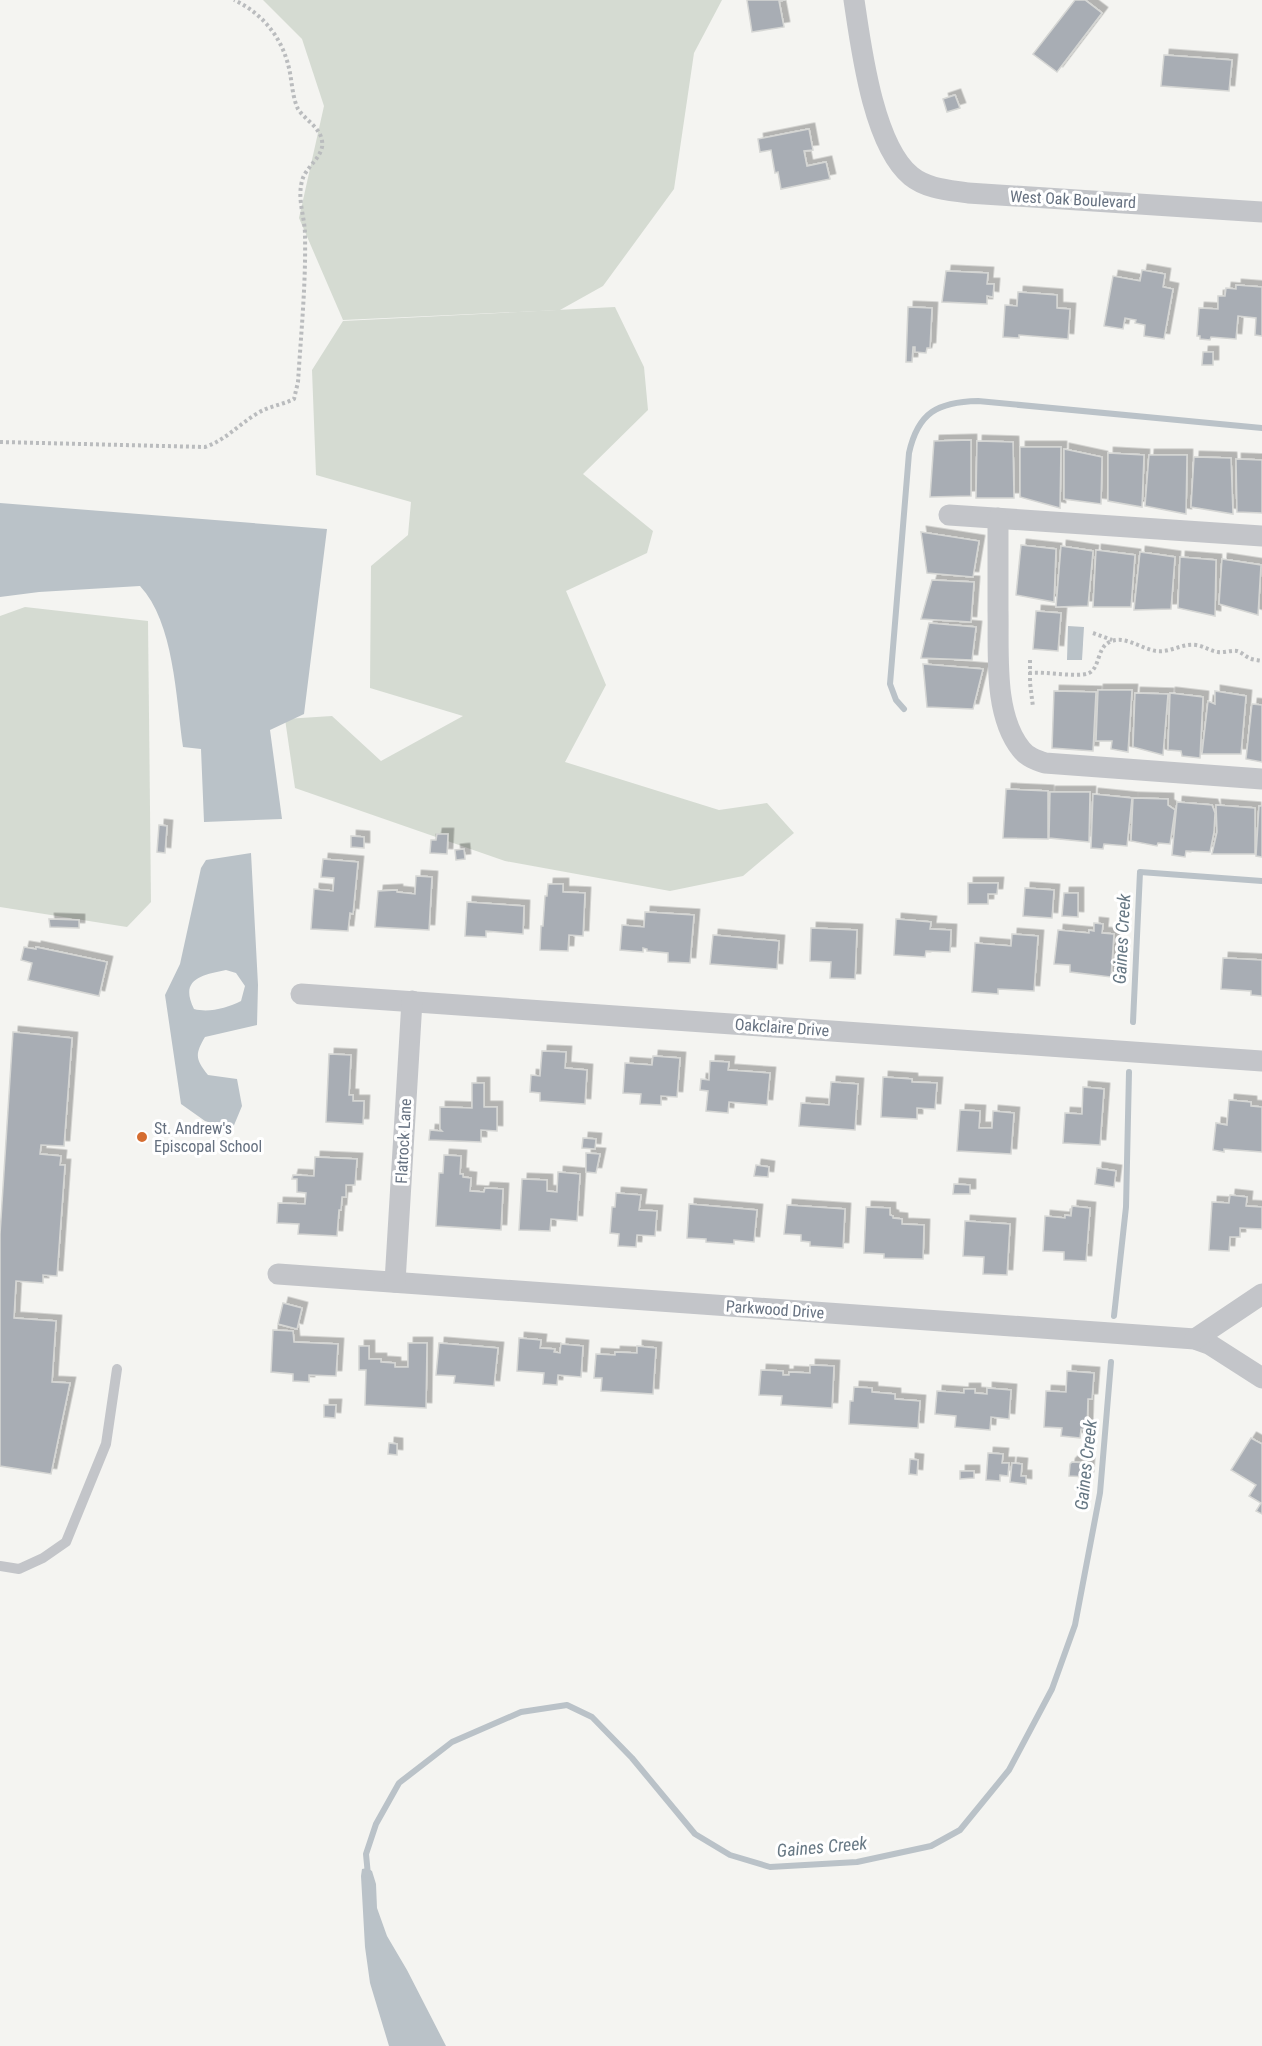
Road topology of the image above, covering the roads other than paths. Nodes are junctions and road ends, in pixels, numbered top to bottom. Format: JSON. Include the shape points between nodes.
{"nodes":[{"id":1,"x":854,"y":0,"type":"edge"},
{"id":2,"x":1262,"y":212,"type":"edge"},
{"id":3,"x":949,"y":515,"type":"dead end"},
{"id":4,"x":998,"y":518,"type":"junction"},
{"id":5,"x":1262,"y":536,"type":"edge"},
{"id":6,"x":1262,"y":778,"type":"edge"},
{"id":7,"x":301,"y":994,"type":"dead end"},
{"id":8,"x":412,"y":1001,"type":"junction"},
{"id":9,"x":1262,"y":1061,"type":"edge"},
{"id":10,"x":278,"y":1274,"type":"dead end"},
{"id":11,"x":395,"y":1282,"type":"junction"},
{"id":12,"x":1262,"y":1294,"type":"edge"},
{"id":13,"x":1195,"y":1339,"type":"junction"},
{"id":14,"x":117,"y":1369,"type":"dead end"},
{"id":15,"x":1262,"y":1378,"type":"edge"},
{"id":16,"x":0,"y":1566,"type":"edge"}],
"edges":[{"from":1,"to":2,"type":"street","name":"West Oak Boulevard","via":[[864,70],[879,122],[896,157],[911,176],[931,187],[968,193]]},
{"from":3,"to":4,"type":"street"},
{"from":4,"to":5,"type":"street"},
{"from":4,"to":6,"type":"street","via":[[1001,695],[1006,719],[1022,751],[1045,763]]},
{"from":7,"to":8,"type":"street","name":"Oakclaire Drive"},
{"from":8,"to":9,"type":"street","name":"Oakclaire Drive"},
{"from":8,"to":11,"type":"street","name":"Flatrock Lane"},
{"from":10,"to":11,"type":"street","name":"Parkwood Drive"},
{"from":11,"to":13,"type":"street","name":"Parkwood Drive"},
{"from":12,"to":13,"type":"street"},
{"from":13,"to":15,"type":"street","name":"Parkwood Drive"},
{"from":14,"to":16,"type":"lane","via":[[106,1444],[66,1542],[20,1569]]}]}
